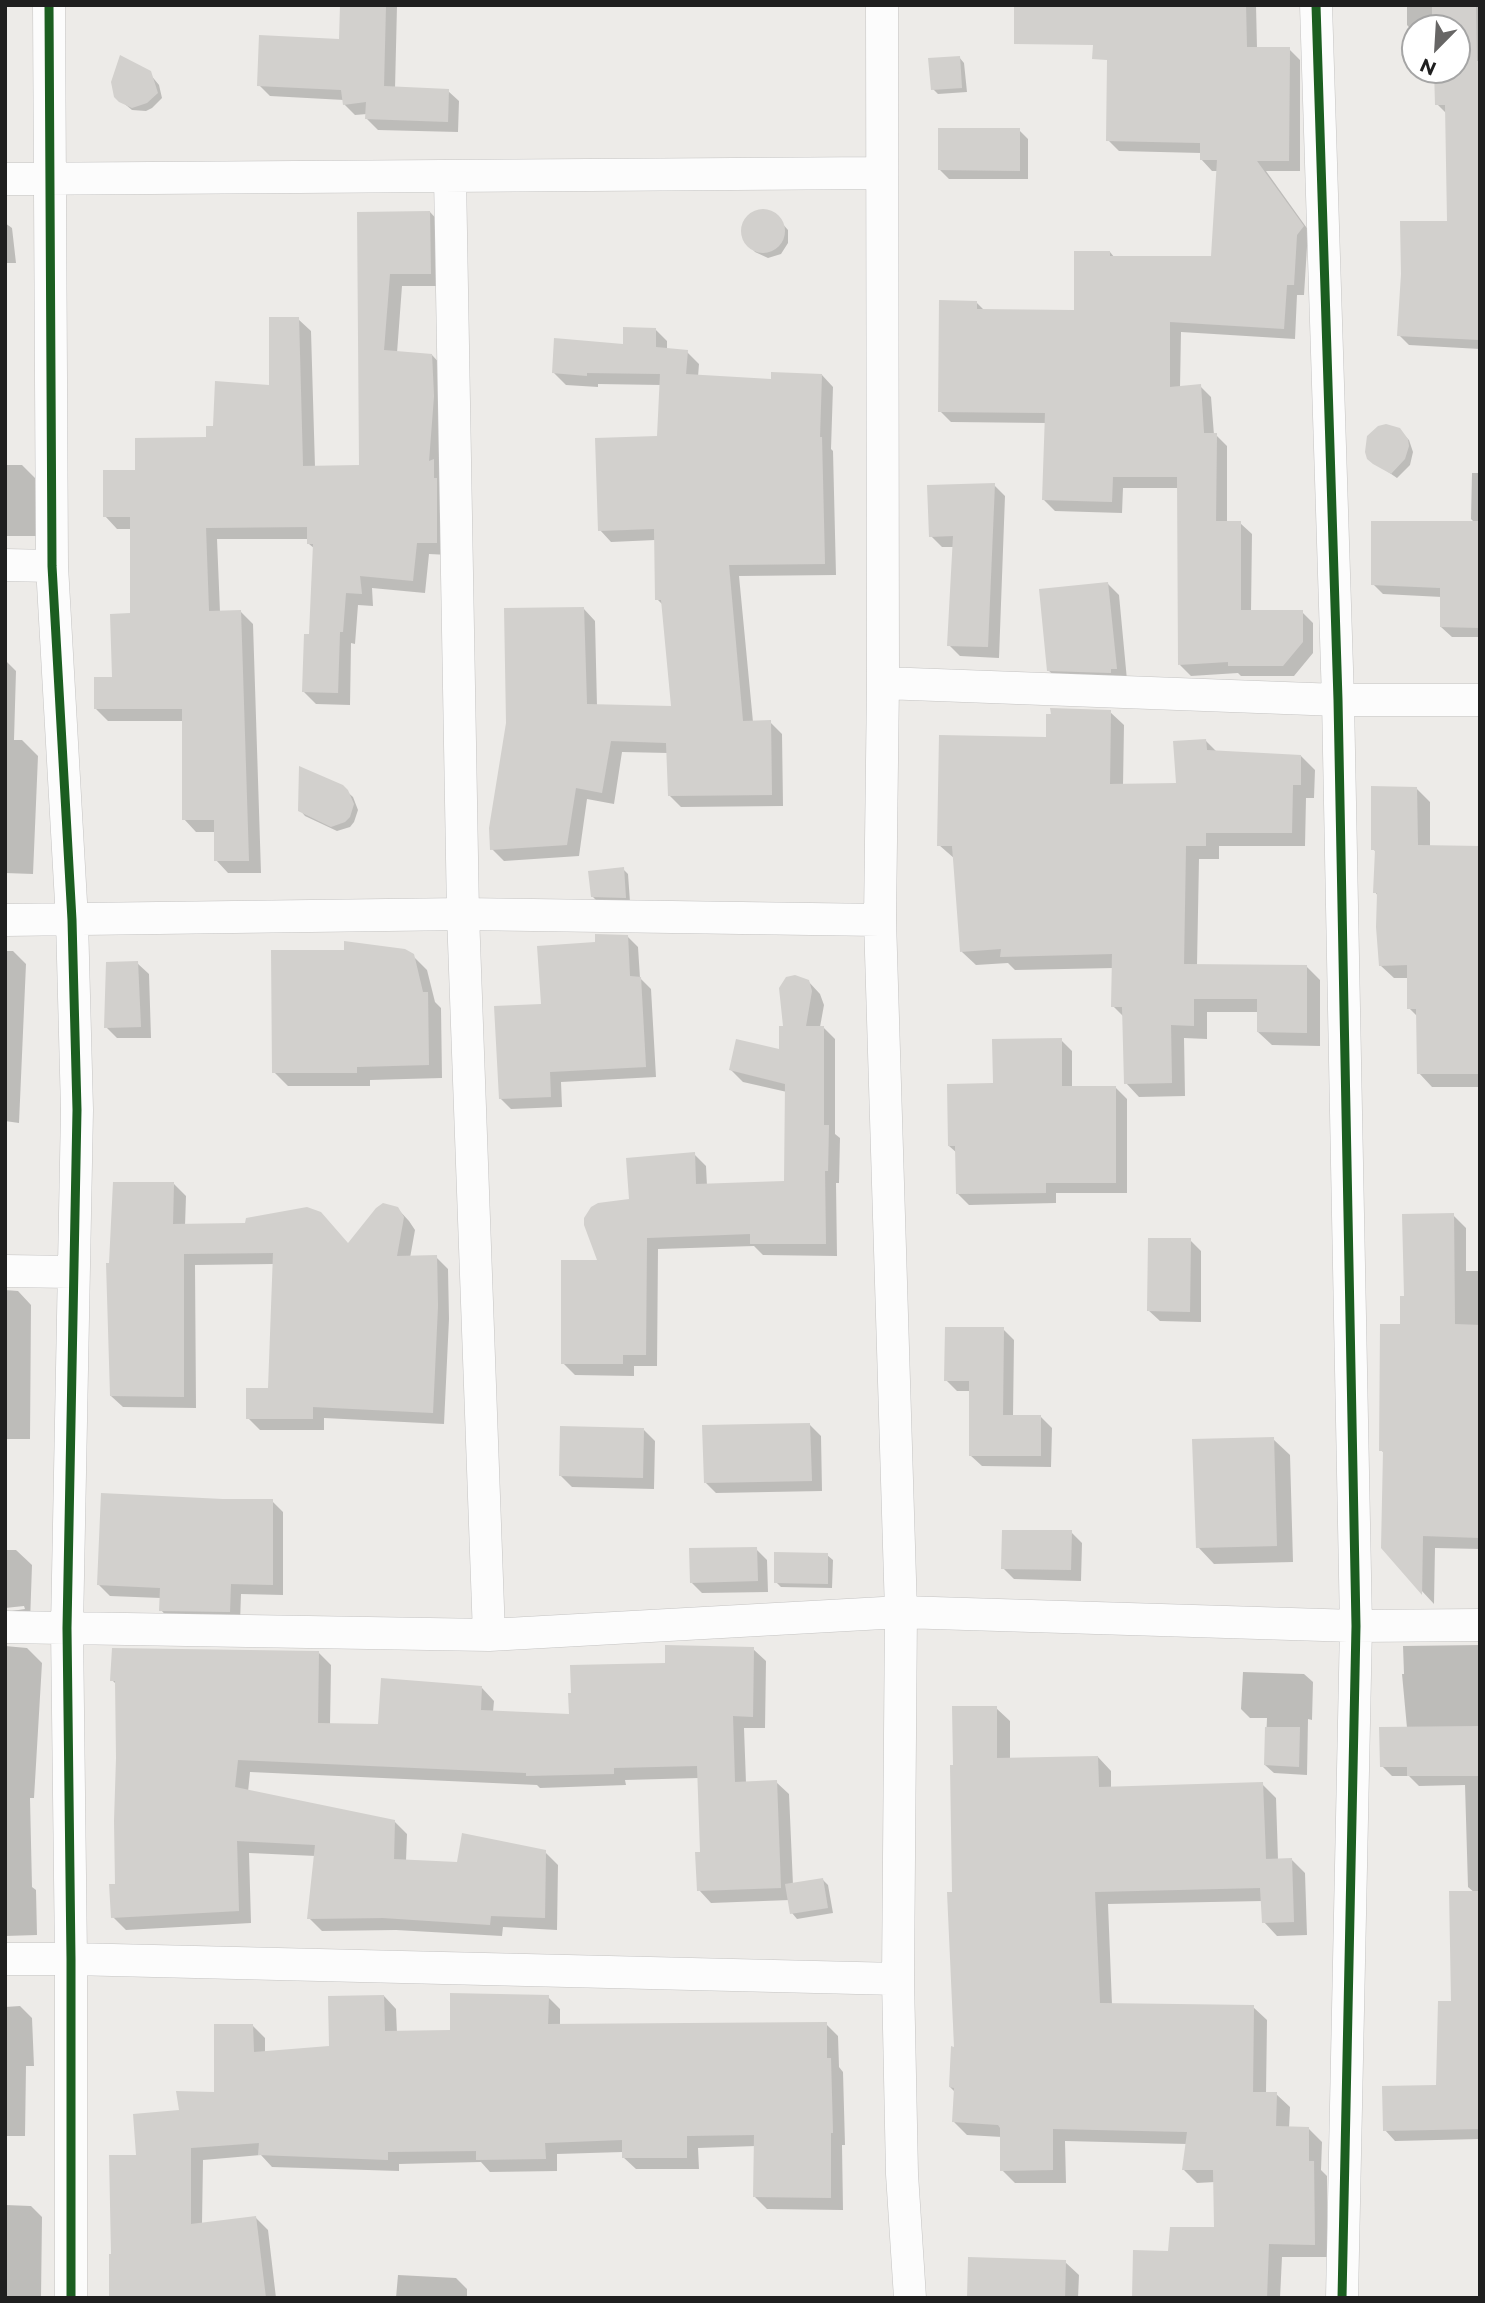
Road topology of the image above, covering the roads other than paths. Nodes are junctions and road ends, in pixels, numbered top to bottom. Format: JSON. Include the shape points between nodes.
{"nodes":[{"id":1,"x":49,"y":5,"type":"edge"},
{"id":2,"x":882,"y":5,"type":"edge"},
{"id":3,"x":1316,"y":5,"type":"edge"},
{"id":4,"x":880,"y":173,"type":"junction"},
{"id":5,"x":450,"y":176,"type":"junction"},
{"id":6,"x":5,"y":179,"type":"edge"},
{"id":7,"x":51,"y":179,"type":"junction"},
{"id":8,"x":5,"y":565,"type":"edge"},
{"id":9,"x":52,"y":566,"type":"junction"},
{"id":10,"x":883,"y":684,"type":"junction"},
{"id":11,"x":1338,"y":700,"type":"junction"},
{"id":12,"x":1480,"y":700,"type":"edge"},
{"id":13,"x":463,"y":914,"type":"junction"},
{"id":14,"x":72,"y":919,"type":"junction"},
{"id":15,"x":5,"y":920,"type":"edge"},
{"id":16,"x":880,"y":920,"type":"junction"},
{"id":17,"x":5,"y":1271,"type":"edge"},
{"id":18,"x":73,"y":1272,"type":"junction"},
{"id":19,"x":901,"y":1612,"type":"junction"},
{"id":20,"x":1480,"y":1625,"type":"edge"},
{"id":21,"x":1356,"y":1626,"type":"junction"},
{"id":22,"x":5,"y":1627,"type":"edge"},
{"id":23,"x":67,"y":1628,"type":"junction"},
{"id":24,"x":489,"y":1634,"type":"junction"},
{"id":25,"x":5,"y":1959,"type":"edge"},
{"id":26,"x":71,"y":1959,"type":"junction"},
{"id":27,"x":898,"y":1979,"type":"junction"},
{"id":28,"x":71,"y":2298,"type":"edge"},
{"id":29,"x":910,"y":2298,"type":"edge"},
{"id":30,"x":1342,"y":2298,"type":"edge"}],
"edges":[{"from":1,"to":7,"type":"street"},
{"from":2,"to":4,"type":"street"},
{"from":3,"to":11,"type":"street"},
{"from":4,"to":5,"type":"street"},
{"from":4,"to":10,"type":"street"},
{"from":5,"to":7,"type":"street"},
{"from":5,"to":13,"type":"street"},
{"from":6,"to":7,"type":"street"},
{"from":7,"to":9,"type":"street"},
{"from":8,"to":9,"type":"street"},
{"from":9,"to":14,"type":"street"},
{"from":10,"to":11,"type":"street"},
{"from":10,"to":16,"type":"street"},
{"from":11,"to":12,"type":"street"},
{"from":11,"to":21,"type":"street"},
{"from":13,"to":14,"type":"street"},
{"from":13,"to":16,"type":"street"},
{"from":13,"to":24,"type":"street"},
{"from":14,"to":15,"type":"street"},
{"from":14,"to":18,"type":"street","via":[[77,1110]]},
{"from":16,"to":19,"type":"street"},
{"from":17,"to":18,"type":"street"},
{"from":18,"to":23,"type":"street"},
{"from":19,"to":21,"type":"street"},
{"from":19,"to":24,"type":"street"},
{"from":19,"to":27,"type":"street"},
{"from":20,"to":21,"type":"street"},
{"from":21,"to":30,"type":"street"},
{"from":22,"to":23,"type":"street"},
{"from":23,"to":24,"type":"street"},
{"from":23,"to":26,"type":"street"},
{"from":25,"to":26,"type":"street"},
{"from":26,"to":27,"type":"street"},
{"from":26,"to":28,"type":"street"},
{"from":27,"to":29,"type":"street"}]}
